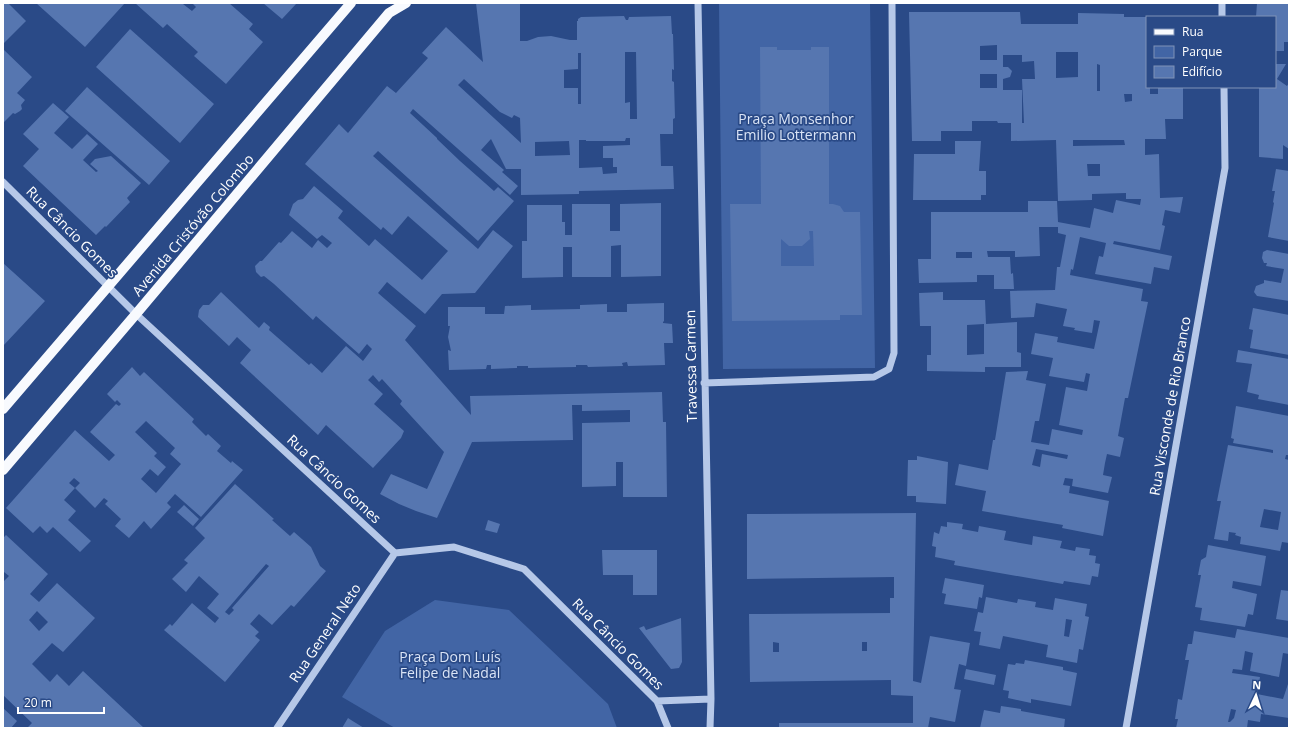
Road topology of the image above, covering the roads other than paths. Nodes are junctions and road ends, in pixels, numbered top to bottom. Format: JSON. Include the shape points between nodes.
{"nodes":[{"id":1,"x":351,"y":3,"type":"edge"},
{"id":2,"x":406,"y":3,"type":"edge"},
{"id":3,"x":698,"y":3,"type":"edge"},
{"id":4,"x":892,"y":3,"type":"edge"},
{"id":5,"x":1222,"y":3,"type":"edge"},
{"id":6,"x":1222,"y":16,"type":"edge"},
{"id":7,"x":1224,"y":88,"type":"edge"},
{"id":8,"x":3,"y":182,"type":"edge"},
{"id":9,"x":108,"y":287,"type":"junction"},
{"id":10,"x":136,"y":314,"type":"junction"},
{"id":11,"x":704,"y":382,"type":"junction"},
{"id":12,"x":3,"y":409,"type":"edge"},
{"id":13,"x":3,"y":470,"type":"edge"},
{"id":14,"x":395,"y":553,"type":"junction"},
{"id":15,"x":711,"y":699,"type":"junction"},
{"id":16,"x":657,"y":701,"type":"junction"},
{"id":17,"x":277,"y":728,"type":"edge"},
{"id":18,"x":668,"y":728,"type":"edge"},
{"id":19,"x":710,"y":728,"type":"edge"},
{"id":20,"x":1126,"y":728,"type":"edge"}],
"edges":[{"from":1,"to":9,"type":"main road","name":"Avenida Cristóvão Colombo"},
{"from":2,"to":10,"type":"main road","name":"Avenida Cristóvão Colombo","via":[[389,13]]},
{"from":3,"to":11,"type":"street","name":"Travessa Carmen"},
{"from":4,"to":11,"type":"street","via":[[894,353],[889,369],[874,377]]},
{"from":5,"to":6,"type":"street"},
{"from":7,"to":20,"type":"street","name":"Rua Visconde de Rio Branco","via":[[1225,168]]},
{"from":8,"to":9,"type":"street","name":"Rua Câncio Gomes"},
{"from":9,"to":10,"type":"street","name":"Rua Câncio Gomes"},
{"from":9,"to":12,"type":"main road","name":"Avenida Cristóvão Colombo"},
{"from":10,"to":13,"type":"main road","name":"Avenida Cristóvão Colombo"},
{"from":10,"to":14,"type":"street","name":"Rua Câncio Gomes"},
{"from":11,"to":15,"type":"street","name":"Travessa Carmen"},
{"from":14,"to":16,"type":"street","name":"Rua Câncio Gomes","via":[[454,547],[524,569]]},
{"from":14,"to":17,"type":"street","name":"Rua General Neto"},
{"from":15,"to":16,"type":"street"},
{"from":15,"to":19,"type":"street","name":"Travessa Carmen"},
{"from":16,"to":18,"type":"street","name":"Rua Câncio Gomes"}]}
